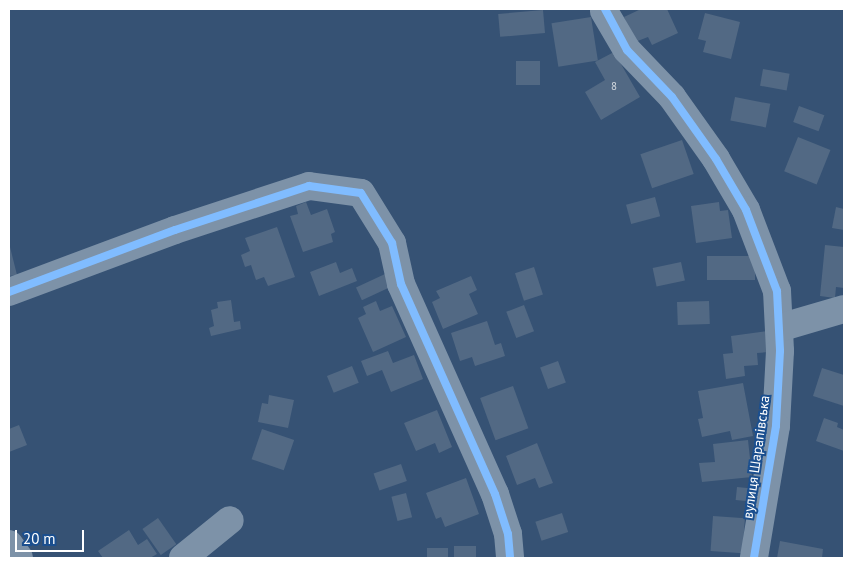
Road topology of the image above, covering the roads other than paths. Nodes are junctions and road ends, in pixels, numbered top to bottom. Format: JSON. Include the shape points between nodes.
{"nodes":[{"id":1,"x":601,"y":10,"type":"edge"},
{"id":2,"x":9,"y":292,"type":"edge"},
{"id":3,"x":844,"y":308,"type":"edge"},
{"id":4,"x":779,"y":328,"type":"junction"},
{"id":5,"x":230,"y":520,"type":"dead end"},
{"id":6,"x":9,"y":544,"type":"edge"},
{"id":7,"x":19,"y":558,"type":"edge"},
{"id":8,"x":183,"y":558,"type":"edge"},
{"id":9,"x":510,"y":558,"type":"edge"},
{"id":10,"x":754,"y":558,"type":"edge"}],
"edges":[{"from":1,"to":4,"type":"street","name":"вулиця Шарапівська","via":[[627,50],[672,97],[716,159],[746,210],[777,291]]},
{"from":2,"to":9,"type":"street","via":[[175,230],[309,186],[361,193],[392,243],[401,284],[495,494],[508,534]]},
{"from":3,"to":4,"type":"street"},
{"from":4,"to":10,"type":"street","name":"вулиця Шарапівська","via":[[776,426]]},
{"from":5,"to":8,"type":"street"},
{"from":6,"to":7,"type":"street"}]}
